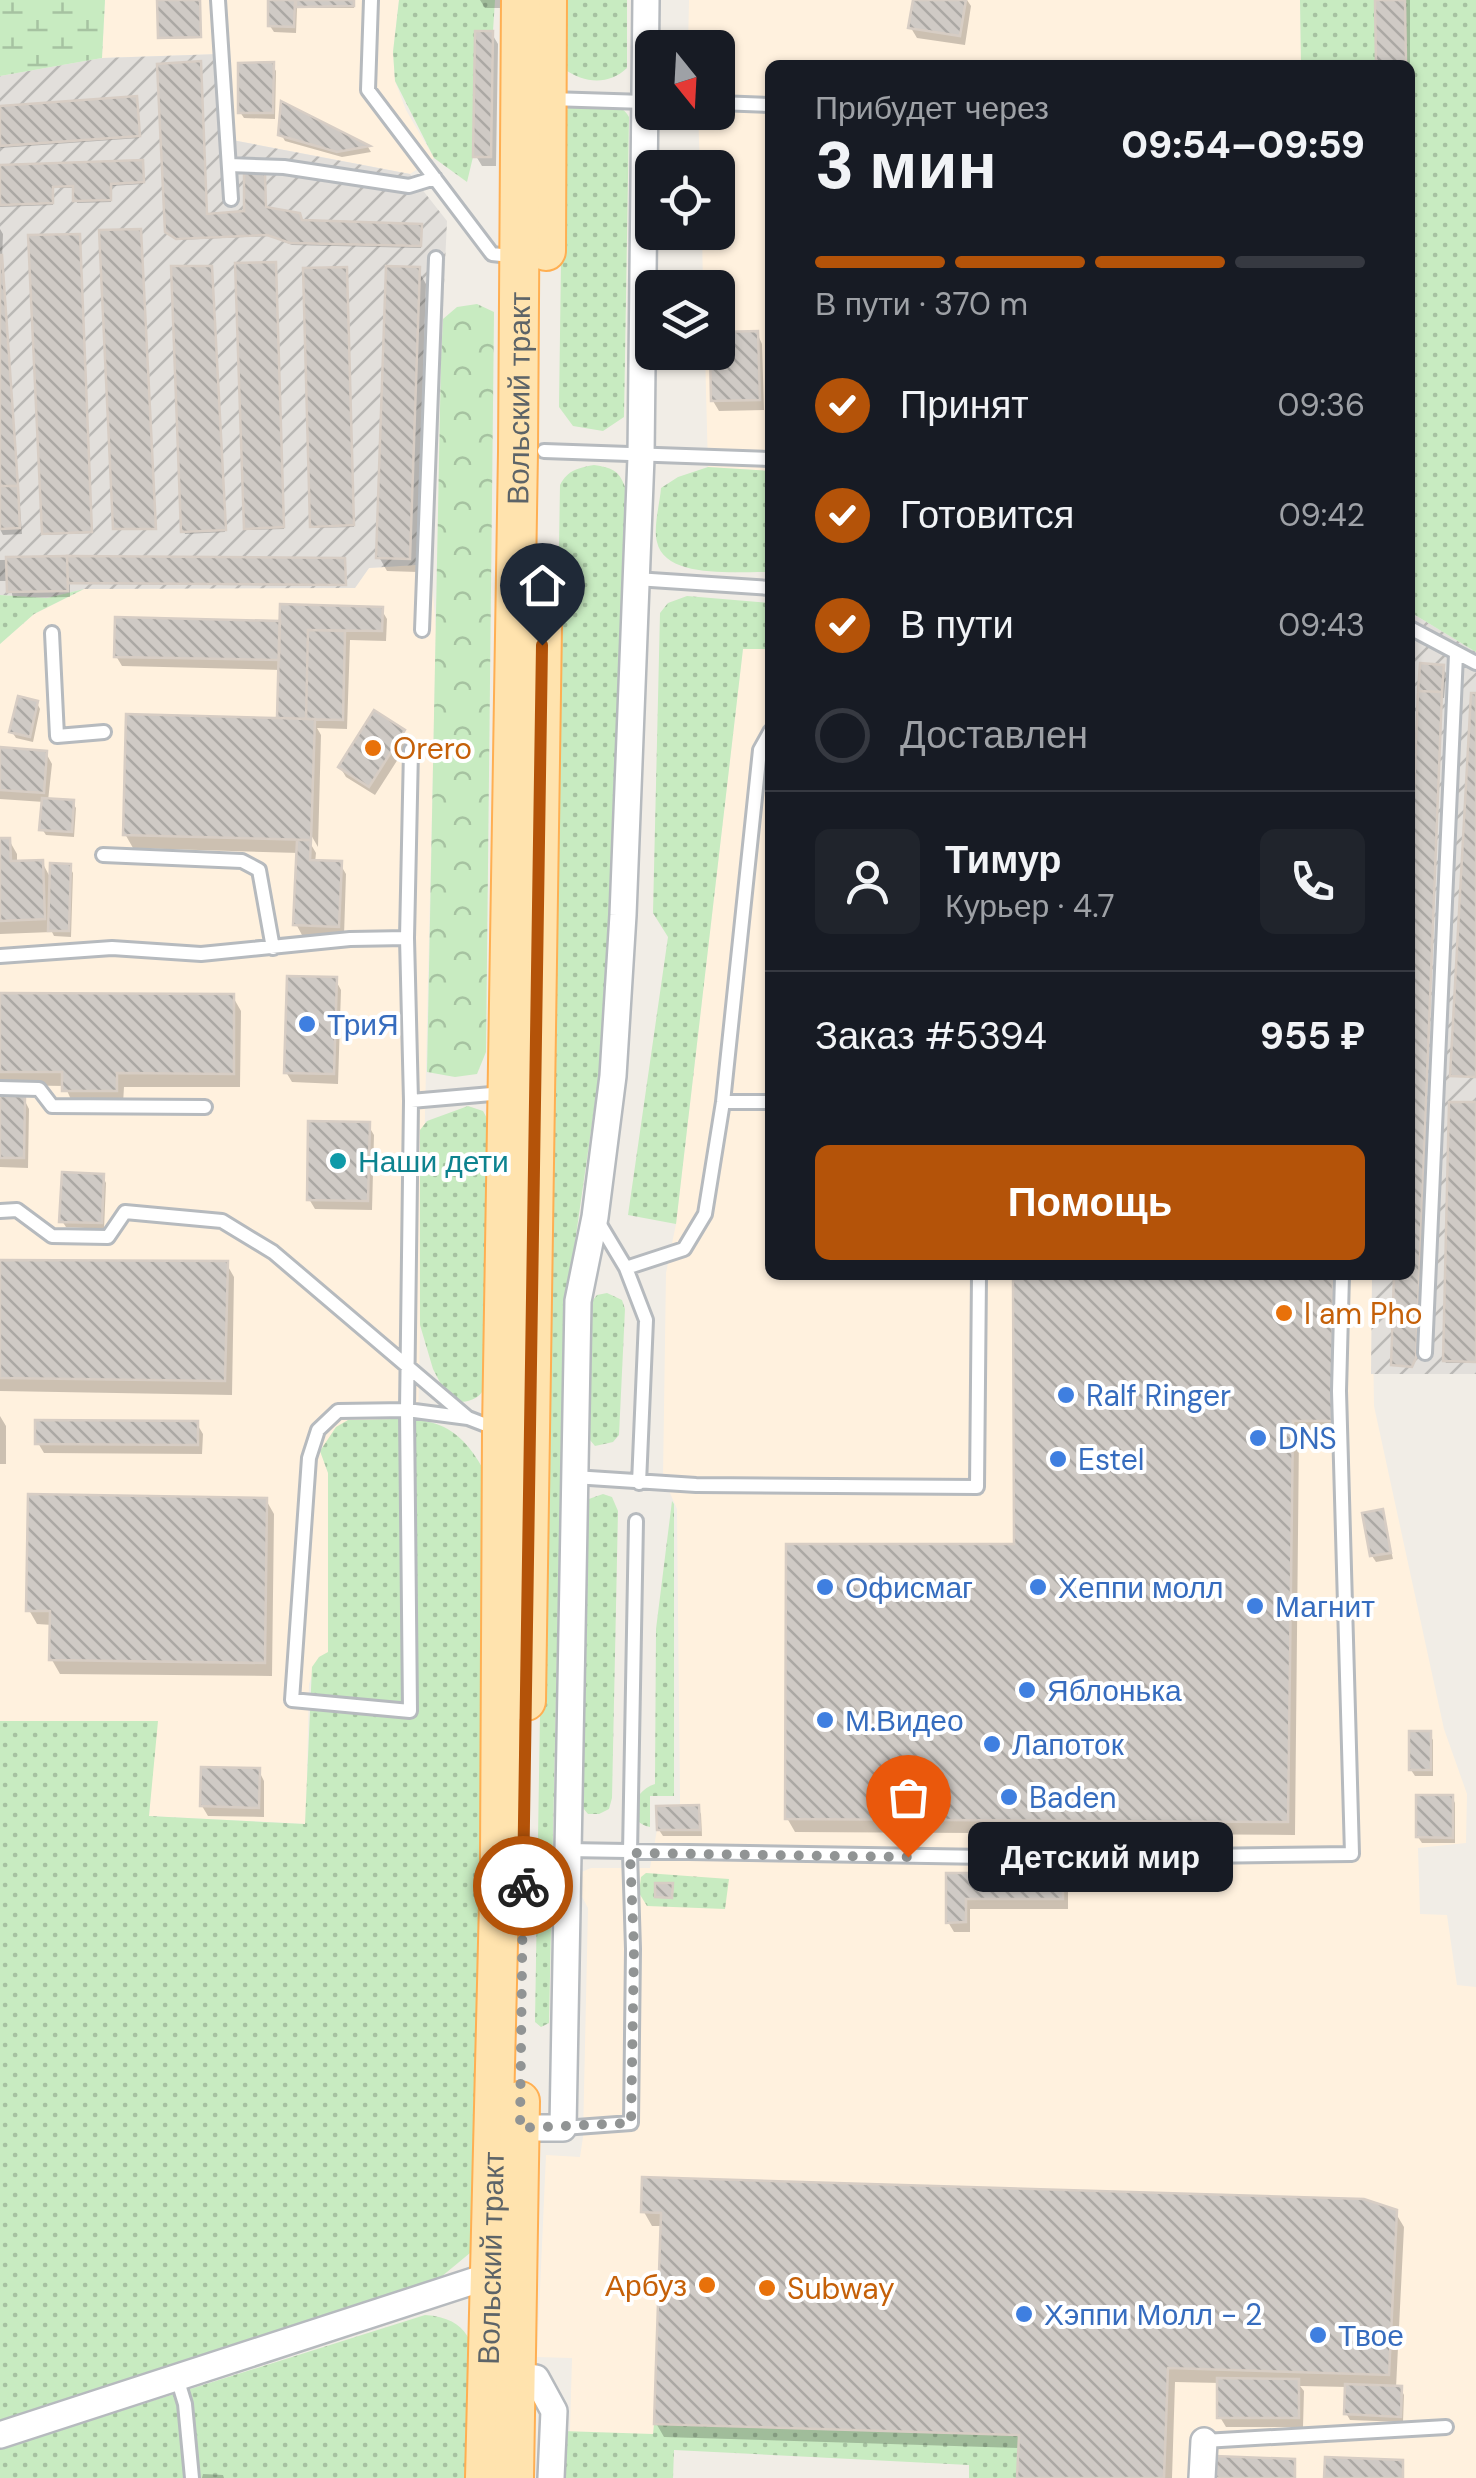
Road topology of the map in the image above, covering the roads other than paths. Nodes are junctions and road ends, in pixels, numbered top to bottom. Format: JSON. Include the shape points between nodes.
{"nodes":[{"id":1,"x":218,"y":0,"type":"edge"},
{"id":2,"x":371,"y":0,"type":"edge"},
{"id":3,"x":521,"y":0,"type":"edge"},
{"id":4,"x":547,"y":0,"type":"edge"},
{"id":5,"x":646,"y":0,"type":"edge"},
{"id":6,"x":647,"y":30,"type":"edge"},
{"id":7,"x":547,"y":99,"type":"junction"},
{"id":8,"x":635,"y":102,"type":"edge"},
{"id":9,"x":735,"y":104,"type":"edge"},
{"id":10,"x":765,"y":105,"type":"edge"},
{"id":11,"x":647,"y":130,"type":"edge"},
{"id":12,"x":229,"y":165,"type":"junction"},
{"id":13,"x":435,"y":178,"type":"junction"},
{"id":14,"x":231,"y":199,"type":"dead end"},
{"id":15,"x":506,"y":256,"type":"junction"},
{"id":16,"x":436,"y":258,"type":"dead end"},
{"id":17,"x":544,"y":451,"type":"junction"},
{"id":18,"x":641,"y":457,"type":"junction"},
{"id":19,"x":765,"y":459,"type":"edge"},
{"id":20,"x":636,"y":579,"type":"junction"},
{"id":21,"x":765,"y":588,"type":"edge"},
{"id":22,"x":422,"y":630,"type":"dead end"},
{"id":23,"x":1415,"y":631,"type":"edge"},
{"id":24,"x":52,"y":634,"type":"dead end"},
{"id":25,"x":1456,"y":654,"type":"junction"},
{"id":26,"x":1476,"y":663,"type":"edge"},
{"id":27,"x":104,"y":732,"type":"dead end"},
{"id":28,"x":765,"y":741,"type":"edge"},
{"id":29,"x":411,"y":750,"type":"dead end"},
{"id":30,"x":104,"y":854,"type":"dead end"},
{"id":31,"x":407,"y":938,"type":"junction"},
{"id":32,"x":273,"y":948,"type":"junction"},
{"id":33,"x":0,"y":956,"type":"edge"},
{"id":34,"x":0,"y":1088,"type":"edge"},
{"id":35,"x":510,"y":1092,"type":"junction"},
{"id":36,"x":411,"y":1100,"type":"junction"},
{"id":37,"x":723,"y":1102,"type":"junction"},
{"id":38,"x":765,"y":1102,"type":"edge"},
{"id":39,"x":206,"y":1107,"type":"dead end"},
{"id":40,"x":0,"y":1211,"type":"edge"},
{"id":41,"x":595,"y":1216,"type":"junction"},
{"id":42,"x":626,"y":1268,"type":"junction"},
{"id":43,"x":979,"y":1280,"type":"edge"},
{"id":44,"x":1342,"y":1280,"type":"edge"},
{"id":45,"x":1425,"y":1353,"type":"dead end"},
{"id":46,"x":407,"y":1363,"type":"junction"},
{"id":47,"x":407,"y":1410,"type":"junction"},
{"id":48,"x":485,"y":1425,"type":"junction"},
{"id":49,"x":574,"y":1477,"type":"junction"},
{"id":50,"x":639,"y":1483,"type":"junction"},
{"id":51,"x":636,"y":1521,"type":"dead end"},
{"id":52,"x":568,"y":1850,"type":"junction"},
{"id":53,"x":630,"y":1853,"type":"junction"},
{"id":54,"x":520,"y":2128,"type":"junction"},
{"id":55,"x":563,"y":2128,"type":"junction"},
{"id":56,"x":489,"y":2276,"type":"junction"},
{"id":57,"x":516,"y":2375,"type":"junction"},
{"id":58,"x":177,"y":2378,"type":"junction"},
{"id":59,"x":1446,"y":2428,"type":"dead end"},
{"id":60,"x":0,"y":2434,"type":"edge"},
{"id":61,"x":1204,"y":2442,"type":"joint"},
{"id":62,"x":192,"y":2478,"type":"edge"},
{"id":63,"x":485,"y":2478,"type":"edge"},
{"id":64,"x":514,"y":2478,"type":"edge"},
{"id":65,"x":551,"y":2478,"type":"edge"},
{"id":66,"x":1202,"y":2478,"type":"edge"}],
"edges":[{"from":1,"to":12,"type":"lane"},
{"from":2,"to":13,"type":"lane","via":[[368,90]]},
{"from":3,"to":15,"type":"main road","name":"Вольский тракт"},
{"from":4,"to":7,"type":"main road","name":"Вольский тракт"},
{"from":5,"to":6,"type":"street"},
{"from":7,"to":8,"type":"lane"},
{"from":7,"to":17,"type":"main road","name":"Вольский тракт"},
{"from":9,"to":10,"type":"lane"},
{"from":11,"to":18,"type":"street"},
{"from":12,"to":13,"type":"lane","via":[[410,186]]},
{"from":12,"to":14,"type":"lane"},
{"from":13,"to":15,"type":"lane"},
{"from":15,"to":35,"type":"main road","name":"Вольский тракт"},
{"from":16,"to":22,"type":"lane"},
{"from":17,"to":18,"type":"lane"},
{"from":17,"to":54,"type":"main road","name":"Вольский тракт"},
{"from":18,"to":19,"type":"lane"},
{"from":18,"to":20,"type":"street"},
{"from":20,"to":21,"type":"lane"},
{"from":20,"to":41,"type":"street","via":[[614,1076]]},
{"from":23,"to":25,"type":"lane"},
{"from":24,"to":27,"type":"lane","via":[[57,736]]},
{"from":25,"to":26,"type":"lane"},
{"from":25,"to":45,"type":"lane"},
{"from":28,"to":37,"type":"lane"},
{"from":29,"to":31,"type":"lane"},
{"from":30,"to":32,"type":"lane","via":[[242,861],[258,870]]},
{"from":31,"to":32,"type":"lane"},
{"from":31,"to":36,"type":"lane"},
{"from":32,"to":33,"type":"lane"},
{"from":34,"to":39,"type":"lane","via":[[39,1089],[52,1106]]},
{"from":35,"to":36,"type":"lane"},
{"from":35,"to":48,"type":"main road","name":"Вольский тракт"},
{"from":36,"to":46,"type":"lane"},
{"from":37,"to":38,"type":"lane"},
{"from":37,"to":42,"type":"lane","via":[[705,1214],[684,1250]]},
{"from":40,"to":46,"type":"lane","via":[[17,1210],[52,1236],[108,1237],[125,1212],[222,1221],[273,1252]]},
{"from":41,"to":42,"type":"lane"},
{"from":41,"to":49,"type":"street","via":[[578,1300]]},
{"from":42,"to":50,"type":"lane","via":[[646,1320]]},
{"from":43,"to":50,"type":"lane","via":[[977,1488]]},
{"from":44,"to":53,"type":"lane","via":[[1352,1854]]},
{"from":46,"to":47,"type":"lane"},
{"from":46,"to":48,"type":"lane"},
{"from":47,"to":47,"type":"lane","via":[[410,1711],[292,1700],[309,1458],[318,1430],[338,1411]]},
{"from":47,"to":48,"type":"lane"},
{"from":48,"to":56,"type":"main road","name":"Вольский тракт","via":[[500,1880]]},
{"from":49,"to":50,"type":"lane"},
{"from":49,"to":52,"type":"street"},
{"from":51,"to":53,"type":"lane"},
{"from":52,"to":53,"type":"lane"},
{"from":52,"to":55,"type":"street"},
{"from":53,"to":55,"type":"lane","via":[[631,2123]]},
{"from":54,"to":55,"type":"street"},
{"from":54,"to":57,"type":"main road","name":"Вольский тракт"},
{"from":56,"to":58,"type":"street"},
{"from":56,"to":63,"type":"main road","name":"Вольский тракт"},
{"from":57,"to":64,"type":"main road","name":"Вольский тракт"},
{"from":57,"to":65,"type":"street","via":[[536,2378],[554,2411]]},
{"from":58,"to":60,"type":"street"},
{"from":58,"to":62,"type":"lane"},
{"from":59,"to":61,"type":"lane"},
{"from":61,"to":66,"type":"street"}]}
